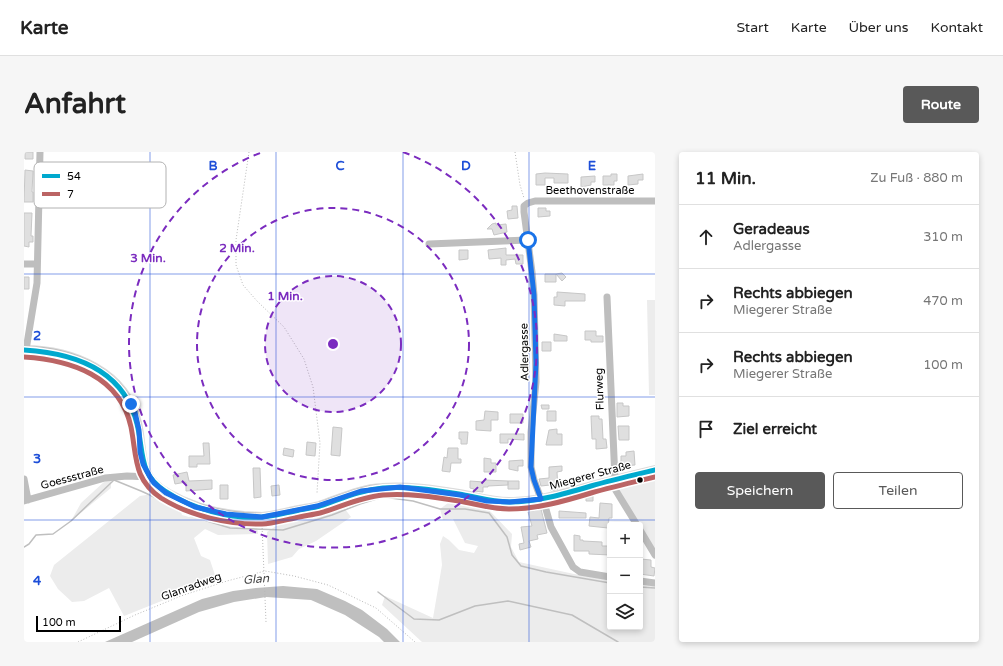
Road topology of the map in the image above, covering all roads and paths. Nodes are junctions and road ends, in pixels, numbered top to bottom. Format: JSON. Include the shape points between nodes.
{"nodes":[{"id":1,"x":40,"y":152,"type":"edge"},
{"id":2,"x":249,"y":152,"type":"edge"},
{"id":3,"x":516,"y":152,"type":"edge"},
{"id":4,"x":40,"y":162,"type":"edge"},
{"id":5,"x":655,"y":201,"type":"edge"},
{"id":6,"x":526,"y":204,"type":"junction"},
{"id":7,"x":39,"y":208,"type":"edge"},
{"id":8,"x":528,"y":240,"type":"junction"},
{"id":9,"x":429,"y":244,"type":"dead end"},
{"id":10,"x":24,"y":264,"type":"edge"},
{"id":11,"x":38,"y":264,"type":"junction"},
{"id":12,"x":607,"y":297,"type":"dead end"},
{"id":13,"x":25,"y":350,"type":"edge"},
{"id":14,"x":655,"y":470,"type":"edge"},
{"id":15,"x":150,"y":477,"type":"junction"},
{"id":16,"x":24,"y":479,"type":"edge"},
{"id":17,"x":612,"y":480,"type":"junction"},
{"id":18,"x":317,"y":493,"type":"dead end"},
{"id":19,"x":542,"y":499,"type":"junction"},
{"id":20,"x":26,"y":500,"type":"edge"},
{"id":21,"x":262,"y":522,"type":"dead end"},
{"id":22,"x":635,"y":522,"type":"edge"},
{"id":23,"x":643,"y":535,"type":"edge"},
{"id":24,"x":655,"y":555,"type":"edge"},
{"id":25,"x":265,"y":571,"type":"junction"},
{"id":26,"x":607,"y":576,"type":"edge"},
{"id":27,"x":643,"y":581,"type":"edge"},
{"id":28,"x":655,"y":583,"type":"edge"},
{"id":29,"x":266,"y":622,"type":"dead end"},
{"id":30,"x":78,"y":642,"type":"edge"},
{"id":31,"x":415,"y":642,"type":"edge"}],
"edges":[{"from":1,"to":4,"type":"street"},
{"from":2,"to":18,"type":"path","via":[[236,240],[236,265],[243,285],[284,327],[304,359],[313,386],[320,444]]},
{"from":3,"to":6,"type":"path","via":[[520,185]]},
{"from":5,"to":6,"type":"street","name":"Beethovenstraße","via":[[535,201]]},
{"from":6,"to":8,"type":"street","name":"Adlergasse","via":[[524,212]]},
{"from":7,"to":11,"type":"street"},
{"from":8,"to":9,"type":"street"},
{"from":8,"to":19,"type":"street","name":"Adlergasse","via":[[534,295],[536,363],[531,467]]},
{"from":10,"to":11,"type":"street"},
{"from":11,"to":13,"type":"street"},
{"from":12,"to":17,"type":"street","name":"Flurweg"},
{"from":13,"to":15,"type":"main road","name":"Miegerer Straße","via":[[66,355],[97,368],[111,378],[127,396],[135,412],[141,457]]},
{"from":14,"to":17,"type":"main road","name":"Miegerer Straße"},
{"from":15,"to":19,"type":"main road","name":"Miegerer Straße","via":[[166,493],[195,507],[226,514],[262,517],[317,506],[361,491],[380,488],[400,487],[500,502]]},
{"from":15,"to":20,"type":"street","name":"Goessstraße","via":[[105,478]]},
{"from":16,"to":20,"type":"street"},
{"from":17,"to":19,"type":"main road","name":"Miegerer Straße"},
{"from":17,"to":22,"type":"street"},
{"from":19,"to":26,"type":"street","name":"Adlergasse","via":[[551,527],[573,567],[580,572]]},
{"from":21,"to":25,"type":"path"},
{"from":23,"to":24,"type":"street"},
{"from":25,"to":29,"type":"path"},
{"from":25,"to":30,"type":"path","name":"Glanradweg","via":[[181,596]]},
{"from":25,"to":31,"type":"path","name":"Glanradweg","via":[[328,585],[376,608]]},
{"from":27,"to":28,"type":"street"}]}
